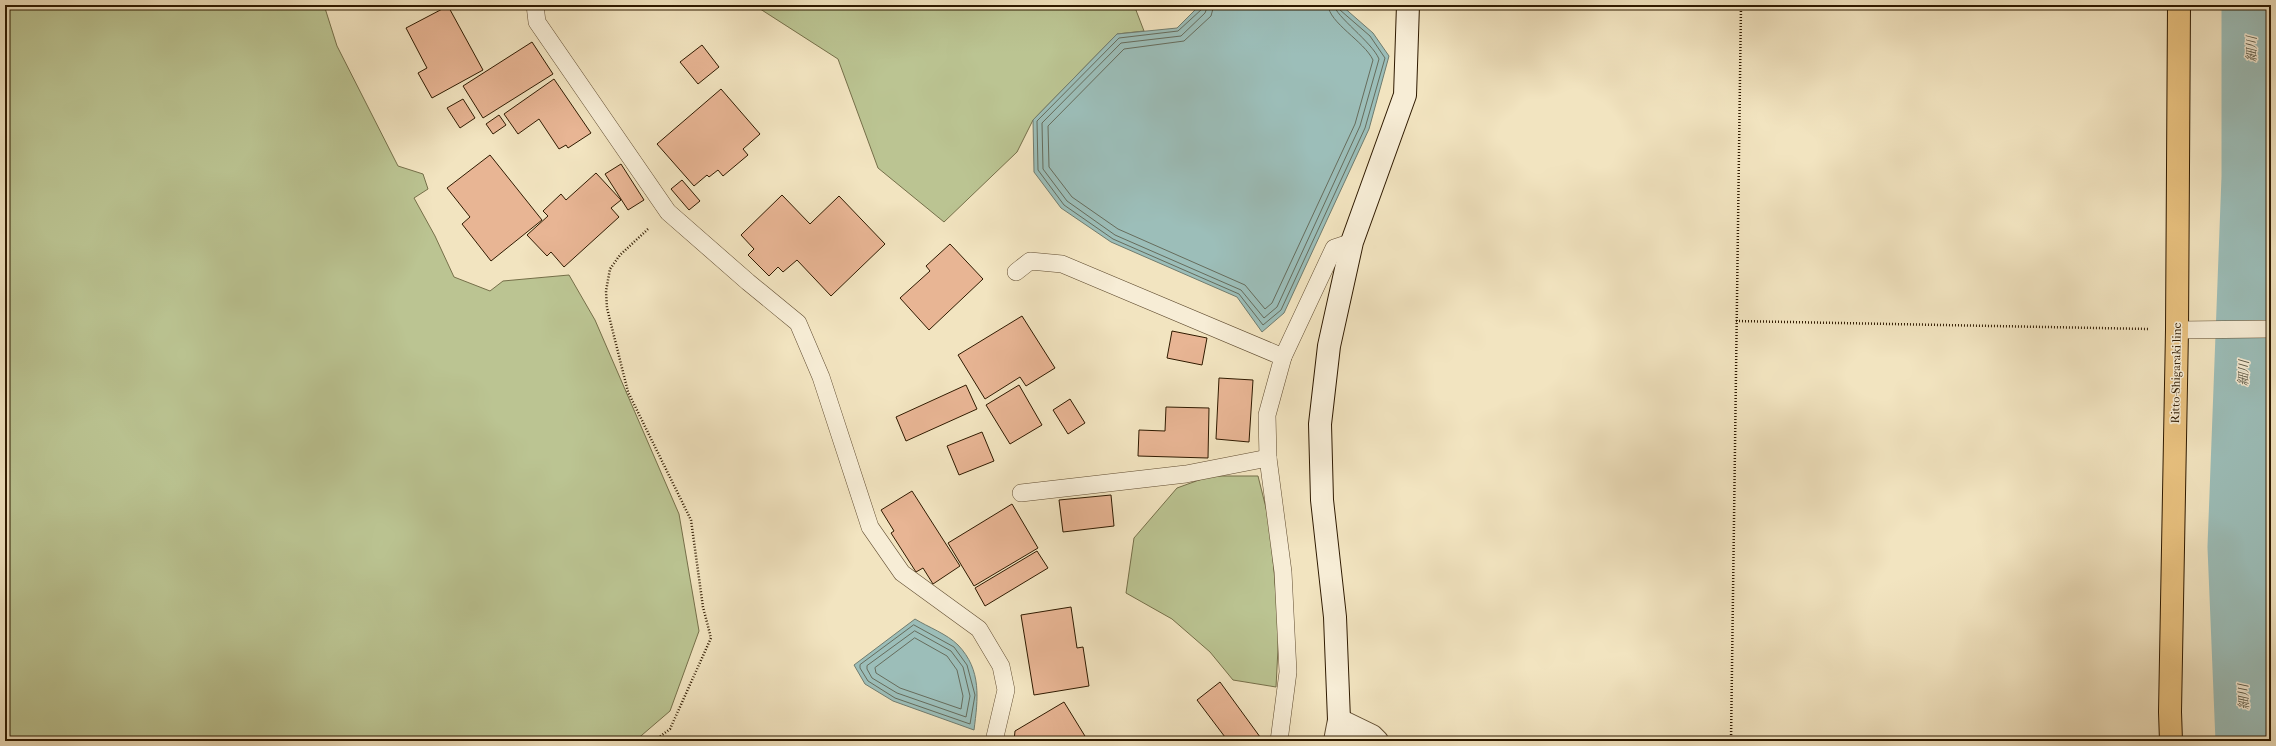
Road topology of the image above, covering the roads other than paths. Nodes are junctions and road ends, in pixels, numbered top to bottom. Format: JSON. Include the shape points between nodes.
{"nodes":[{"id":1,"x":535,"y":5,"type":"edge"},
{"id":2,"x":1408,"y":5,"type":"edge"},
{"id":3,"x":2179,"y":5,"type":"edge"},
{"id":4,"x":1352,"y":242,"type":"junction"},
{"id":5,"x":1016,"y":272,"type":"dead end"},
{"id":6,"x":2271,"y":329,"type":"edge"},
{"id":7,"x":2177,"y":330,"type":"junction"},
{"id":8,"x":1283,"y":357,"type":"junction"},
{"id":9,"x":1268,"y":458,"type":"junction"},
{"id":10,"x":1021,"y":493,"type":"dead end"},
{"id":11,"x":1337,"y":731,"type":"edge"},
{"id":12,"x":994,"y":741,"type":"edge"},
{"id":13,"x":1279,"y":741,"type":"edge"},
{"id":14,"x":1377,"y":741,"type":"edge"},
{"id":15,"x":2171,"y":741,"type":"edge"}],
"edges":[{"from":1,"to":12,"type":"lane","via":[[537,22],[668,212],[798,324],[821,377],[870,527],[902,573],[979,629],[1001,666],[1006,690]]},
{"from":2,"to":4,"type":"street","via":[[1405,95]]},
{"from":3,"to":7,"type":"main road","name":"Ritto-Shigaraki line"},
{"from":4,"to":8,"type":"lane","via":[[1334,248]]},
{"from":4,"to":11,"type":"street","via":[[1328,346],[1320,424],[1322,500],[1335,617]]},
{"from":5,"to":8,"type":"lane","via":[[1030,261],[1062,264]]},
{"from":6,"to":7,"type":"lane"},
{"from":7,"to":15,"type":"main road","name":"Ritto-Shigaraki line"},
{"from":8,"to":9,"type":"lane","via":[[1267,415]]},
{"from":9,"to":10,"type":"lane","via":[[1186,474]]},
{"from":9,"to":13,"type":"lane","via":[[1283,572],[1288,672]]},
{"from":11,"to":14,"type":"street","via":[[1372,736]]}]}
